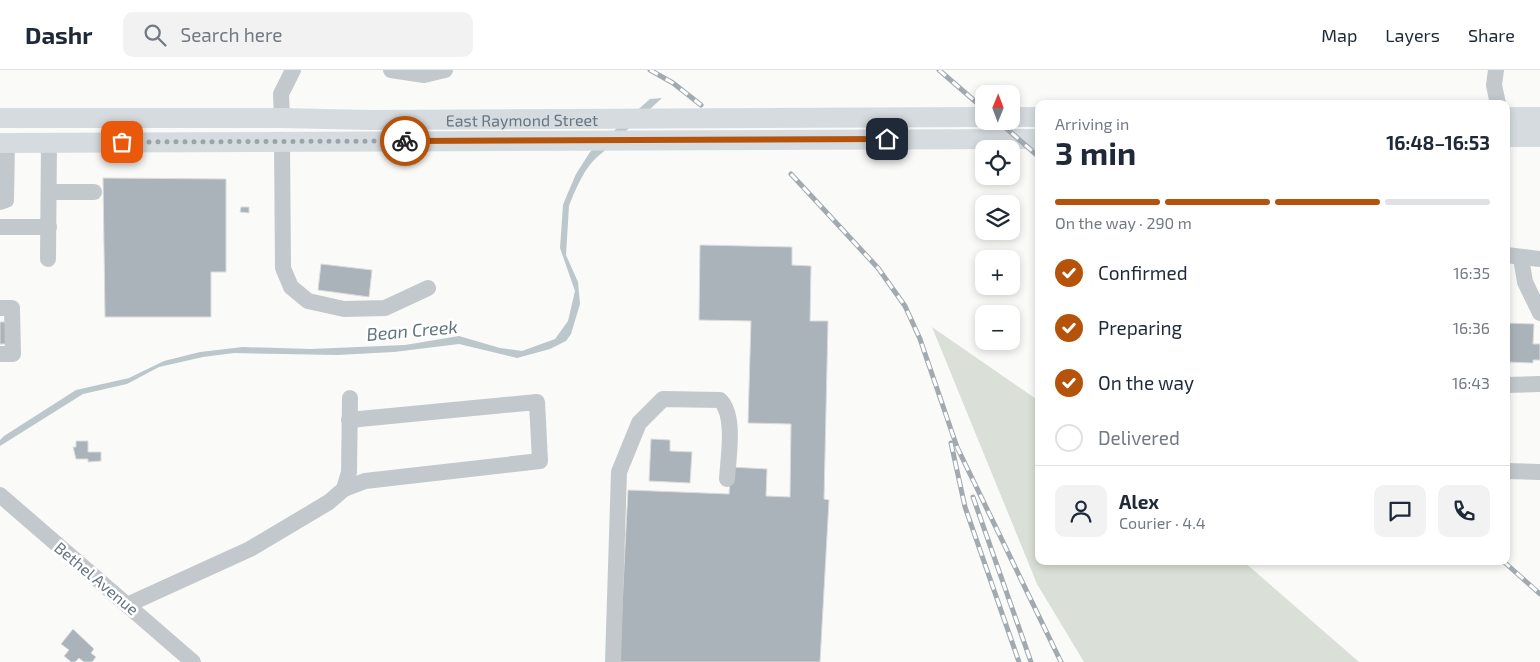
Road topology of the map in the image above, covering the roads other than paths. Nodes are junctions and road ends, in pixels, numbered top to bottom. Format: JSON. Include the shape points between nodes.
{"nodes":[{"id":1,"x":293,"y":70,"type":"edge"},
{"id":2,"x":392,"y":70,"type":"edge"},
{"id":3,"x":445,"y":70,"type":"edge"},
{"id":4,"x":1496,"y":70,"type":"edge"},
{"id":5,"x":1497,"y":100,"type":"edge"},
{"id":6,"x":1540,"y":116,"type":"edge"},
{"id":7,"x":975,"y":117,"type":"edge"},
{"id":8,"x":1020,"y":117,"type":"edge"},
{"id":9,"x":1035,"y":117,"type":"edge"},
{"id":10,"x":1510,"y":117,"type":"edge"},
{"id":11,"x":0,"y":118,"type":"edge"},
{"id":12,"x":282,"y":118,"type":"junction"},
{"id":13,"x":1510,"y":137,"type":"edge"},
{"id":14,"x":1540,"y":137,"type":"edge"},
{"id":15,"x":1035,"y":139,"type":"edge"},
{"id":16,"x":4,"y":142,"type":"edge"},
{"id":17,"x":49,"y":142,"type":"junction"},
{"id":18,"x":282,"y":142,"type":"junction"},
{"id":19,"x":49,"y":192,"type":"junction"},
{"id":20,"x":94,"y":192,"type":"dead end"},
{"id":21,"x":0,"y":202,"type":"edge"},
{"id":22,"x":0,"y":227,"type":"edge"},
{"id":23,"x":49,"y":227,"type":"junction"},
{"id":24,"x":1514,"y":257,"type":"edge"},
{"id":25,"x":48,"y":259,"type":"dead end"},
{"id":26,"x":1540,"y":259,"type":"edge"},
{"id":27,"x":428,"y":288,"type":"dead end"},
{"id":28,"x":0,"y":308,"type":"edge"},
{"id":29,"x":1540,"y":313,"type":"edge"},
{"id":30,"x":0,"y":354,"type":"edge"},
{"id":31,"x":1540,"y":384,"type":"edge"},
{"id":32,"x":1510,"y":385,"type":"edge"},
{"id":33,"x":350,"y":398,"type":"dead end"},
{"id":34,"x":349,"y":420,"type":"junction"},
{"id":35,"x":1510,"y":471,"type":"edge"},
{"id":36,"x":1540,"y":472,"type":"edge"},
{"id":37,"x":727,"y":479,"type":"dead end"},
{"id":38,"x":344,"y":489,"type":"junction"},
{"id":39,"x":0,"y":495,"type":"edge"},
{"id":40,"x":127,"y":605,"type":"junction"},
{"id":41,"x":193,"y":662,"type":"edge"},
{"id":42,"x":613,"y":662,"type":"edge"}],
"edges":[{"from":1,"to":12,"type":"street","via":[[281,94]]},
{"from":2,"to":3,"type":"street","via":[[424,75]]},
{"from":4,"to":5,"type":"street","via":[[1494,85]]},
{"from":6,"to":10,"type":"main road"},
{"from":7,"to":12,"type":"main road","name":"East Raymond Street"},
{"from":8,"to":9,"type":"main road"},
{"from":11,"to":12,"type":"main road","name":"East Raymond Street"},
{"from":12,"to":18,"type":"main road"},
{"from":13,"to":14,"type":"main road"},
{"from":15,"to":18,"type":"main road","name":"East Raymond Street"},
{"from":16,"to":17,"type":"main road","name":"East Raymond Street"},
{"from":16,"to":21,"type":"street","via":[[8,187],[6,200]]},
{"from":17,"to":18,"type":"main road","name":"East Raymond Street"},
{"from":17,"to":19,"type":"street"},
{"from":18,"to":27,"type":"street","via":[[283,268],[291,287],[308,301],[344,309],[385,308]]},
{"from":19,"to":20,"type":"street"},
{"from":19,"to":23,"type":"street"},
{"from":22,"to":23,"type":"street"},
{"from":23,"to":25,"type":"street"},
{"from":24,"to":26,"type":"street"},
{"from":24,"to":29,"type":"street"},
{"from":28,"to":30,"type":"street","via":[[12,308],[12,354]]},
{"from":31,"to":32,"type":"street"},
{"from":33,"to":34,"type":"street"},
{"from":34,"to":38,"type":"street","via":[[349,472]]},
{"from":34,"to":38,"type":"street","via":[[537,402],[540,461],[365,481]]},
{"from":35,"to":36,"type":"street"},
{"from":37,"to":42,"type":"street","via":[[729,419],[726,405],[720,400],[663,399],[639,423],[619,472]]},
{"from":38,"to":40,"type":"street","via":[[329,502],[250,548]]},
{"from":39,"to":40,"type":"street","name":"Bethel Avenue"},
{"from":40,"to":41,"type":"street","name":"Bethel Avenue"}]}
